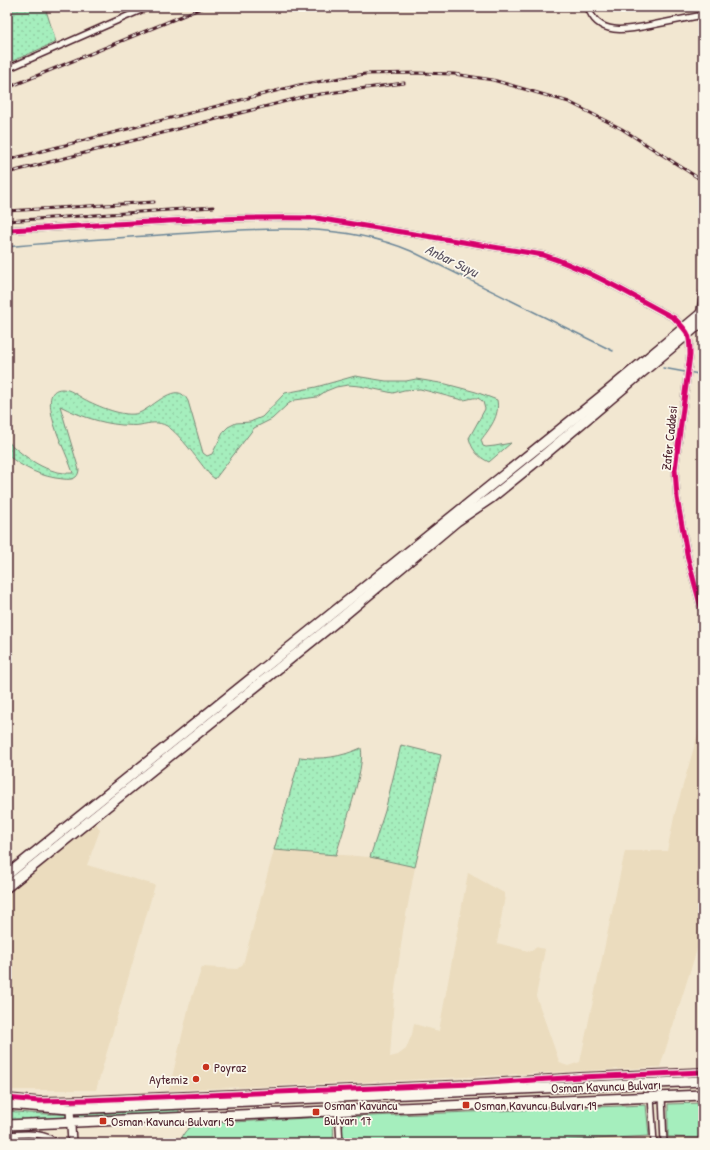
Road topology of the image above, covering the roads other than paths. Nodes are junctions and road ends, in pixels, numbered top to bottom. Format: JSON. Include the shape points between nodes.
{"nodes":[{"id":1,"x":148,"y":7,"type":"edge"},
{"id":2,"x":588,"y":7,"type":"edge"},
{"id":3,"x":703,"y":16,"type":"edge"},
{"id":4,"x":7,"y":69,"type":"edge"},
{"id":5,"x":7,"y":230,"type":"edge"},
{"id":6,"x":703,"y":293,"type":"edge"},
{"id":7,"x":702,"y":316,"type":"edge"},
{"id":8,"x":686,"y":331,"type":"junction"},
{"id":9,"x":633,"y":375,"type":"junction"},
{"id":10,"x":703,"y":615,"type":"edge"},
{"id":11,"x":7,"y":874,"type":"edge"},
{"id":12,"x":7,"y":887,"type":"edge"},
{"id":13,"x":703,"y":1072,"type":"edge"},
{"id":14,"x":703,"y":1081,"type":"edge"},
{"id":15,"x":501,"y":1086,"type":"junction"},
{"id":16,"x":703,"y":1095,"type":"edge"},
{"id":17,"x":662,"y":1096,"type":"junction"},
{"id":18,"x":651,"y":1097,"type":"junction"},
{"id":19,"x":7,"y":1098,"type":"edge"},
{"id":20,"x":110,"y":1103,"type":"junction"},
{"id":21,"x":7,"y":1104,"type":"edge"},
{"id":22,"x":70,"y":1109,"type":"junction"},
{"id":23,"x":338,"y":1111,"type":"junction"},
{"id":24,"x":72,"y":1123,"type":"junction"},
{"id":25,"x":7,"y":1125,"type":"edge"},
{"id":26,"x":7,"y":1135,"type":"edge"},
{"id":27,"x":57,"y":1143,"type":"edge"},
{"id":28,"x":72,"y":1143,"type":"edge"},
{"id":29,"x":340,"y":1143,"type":"edge"},
{"id":30,"x":654,"y":1143,"type":"edge"},
{"id":31,"x":664,"y":1143,"type":"edge"}],
"edges":[{"from":1,"to":4,"type":"street"},
{"from":2,"to":3,"type":"street","via":[[598,24],[611,29],[625,30]]},
{"from":5,"to":8,"type":"street","via":[[286,217],[332,220],[543,255],[562,261],[674,318]]},
{"from":6,"to":7,"type":"street"},
{"from":7,"to":8,"type":"highway"},
{"from":8,"to":9,"type":"highway"},
{"from":8,"to":10,"type":"street","name":"Zafer Caddesi","via":[[690,339],[689,367],[675,469],[676,487],[688,559]]},
{"from":9,"to":11,"type":"highway","via":[[596,401]]},
{"from":9,"to":12,"type":"highway","via":[[503,488],[457,521],[342,618]]},
{"from":13,"to":15,"type":"street","via":[[588,1076]]},
{"from":14,"to":15,"type":"highway","name":"Osman Kavuncu Bulvarı"},
{"from":15,"to":20,"type":"highway","name":"Osman Kavuncu Bulvarı"},
{"from":16,"to":17,"type":"highway","name":"Osman Kavuncu Bulvarı"},
{"from":17,"to":18,"type":"highway","name":"Osman Kavuncu Bulvarı"},
{"from":17,"to":31,"type":"street"},
{"from":18,"to":23,"type":"highway","name":"Osman Kavuncu Bulvarı"},
{"from":18,"to":30,"type":"street"},
{"from":19,"to":20,"type":"street"},
{"from":20,"to":22,"type":"highway","name":"Osman Kavuncu Bulvarı"},
{"from":21,"to":22,"type":"highway","name":"Osman Kavuncu Bulvarı"},
{"from":22,"to":24,"type":"street"},
{"from":23,"to":24,"type":"highway","name":"Osman Kavuncu Bulvarı"},
{"from":23,"to":29,"type":"street"},
{"from":24,"to":25,"type":"highway","name":"Osman Kavuncu Bulvarı"},
{"from":24,"to":28,"type":"street"},
{"from":26,"to":27,"type":"street","via":[[40,1135],[49,1137]]}]}
